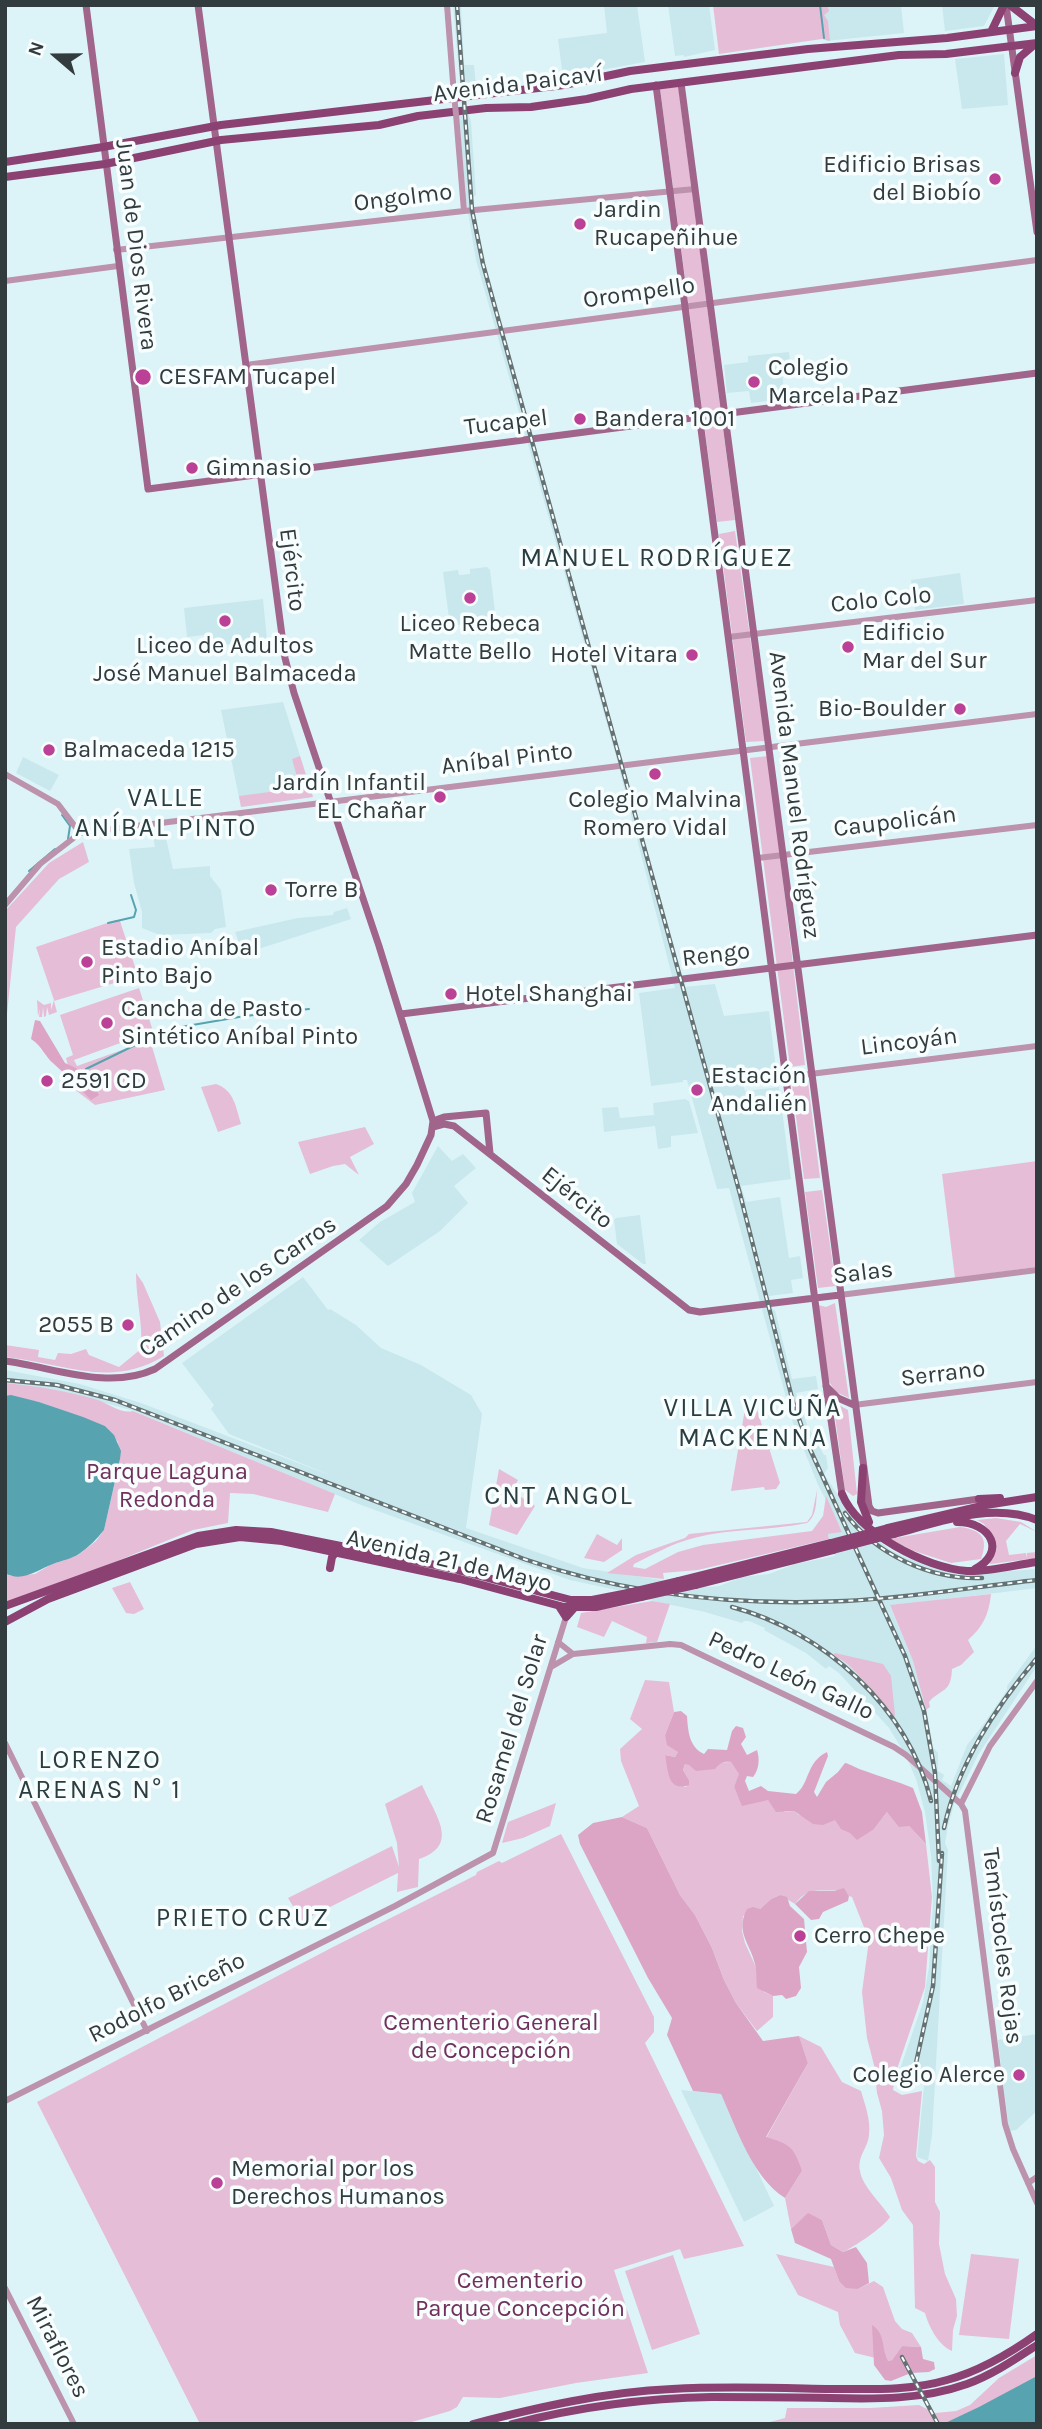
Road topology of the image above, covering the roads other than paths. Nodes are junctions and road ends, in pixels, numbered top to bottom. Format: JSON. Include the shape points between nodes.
{"nodes":[{"id":1,"x":86,"y":5,"type":"edge"},
{"id":2,"x":198,"y":5,"type":"edge"},
{"id":3,"x":447,"y":5,"type":"edge"},
{"id":4,"x":1007,"y":5,"type":"edge"},
{"id":5,"x":1037,"y":26,"type":"edge"},
{"id":6,"x":1010,"y":30,"type":"junction"},
{"id":7,"x":991,"y":32,"type":"junction"},
{"id":8,"x":1037,"y":44,"type":"edge"},
{"id":9,"x":1012,"y":46,"type":"junction"},
{"id":10,"x":660,"y":68,"type":"junction"},
{"id":11,"x":1015,"y":73,"type":"junction"},
{"id":12,"x":681,"y":83,"type":"junction"},
{"id":13,"x":656,"y":85,"type":"junction"},
{"id":14,"x":214,"y":126,"type":"junction"},
{"id":15,"x":215,"y":141,"type":"junction"},
{"id":16,"x":103,"y":148,"type":"junction"},
{"id":17,"x":5,"y":162,"type":"edge"},
{"id":18,"x":105,"y":164,"type":"junction"},
{"id":19,"x":5,"y":177,"type":"edge"},
{"id":20,"x":695,"y":188,"type":"junction"},
{"id":21,"x":671,"y":191,"type":"junction"},
{"id":22,"x":464,"y":211,"type":"junction"},
{"id":23,"x":1037,"y":232,"type":"edge"},
{"id":24,"x":229,"y":238,"type":"junction"},
{"id":25,"x":116,"y":250,"type":"junction"},
{"id":26,"x":1037,"y":260,"type":"edge"},
{"id":27,"x":118,"y":266,"type":"junction"},
{"id":28,"x":5,"y":281,"type":"edge"},
{"id":29,"x":710,"y":303,"type":"junction"},
{"id":30,"x":686,"y":306,"type":"junction"},
{"id":31,"x":246,"y":365,"type":"junction"},
{"id":32,"x":1037,"y":373,"type":"edge"},
{"id":33,"x":724,"y":414,"type":"junction"},
{"id":34,"x":700,"y":417,"type":"junction"},
{"id":35,"x":260,"y":474,"type":"junction"},
{"id":36,"x":148,"y":489,"type":"joint"},
{"id":37,"x":1037,"y":600,"type":"edge"},
{"id":38,"x":754,"y":634,"type":"junction"},
{"id":39,"x":729,"y":638,"type":"junction"},
{"id":40,"x":1037,"y":714,"type":"edge"},
{"id":41,"x":768,"y":747,"type":"junction"},
{"id":42,"x":744,"y":750,"type":"junction"},
{"id":43,"x":5,"y":774,"type":"edge"},
{"id":44,"x":331,"y":801,"type":"junction"},
{"id":45,"x":1037,"y":825,"type":"edge"},
{"id":46,"x":80,"y":833,"type":"junction"},
{"id":47,"x":782,"y":855,"type":"junction"},
{"id":48,"x":758,"y":858,"type":"junction"},
{"id":49,"x":5,"y":905,"type":"edge"},
{"id":50,"x":1037,"y":935,"type":"edge"},
{"id":51,"x":797,"y":965,"type":"junction"},
{"id":52,"x":772,"y":968,"type":"junction"},
{"id":53,"x":401,"y":1014,"type":"junction"},
{"id":54,"x":1037,"y":1046,"type":"edge"},
{"id":55,"x":811,"y":1074,"type":"junction"},
{"id":56,"x":786,"y":1077,"type":"junction"},
{"id":57,"x":433,"y":1124,"type":"junction"},
{"id":58,"x":490,"y":1153,"type":"junction"},
{"id":59,"x":1037,"y":1270,"type":"edge"},
{"id":60,"x":840,"y":1295,"type":"junction"},
{"id":61,"x":816,"y":1298,"type":"junction"},
{"id":62,"x":694,"y":1312,"type":"joint"},
{"id":63,"x":5,"y":1361,"type":"edge"},
{"id":64,"x":1037,"y":1382,"type":"edge"},
{"id":65,"x":826,"y":1385,"type":"junction"},
{"id":66,"x":854,"y":1405,"type":"junction"},
{"id":67,"x":863,"y":1468,"type":"junction"},
{"id":68,"x":842,"y":1494,"type":"joint"},
{"id":69,"x":1034,"y":1497,"type":"edge"},
{"id":70,"x":979,"y":1499,"type":"joint"},
{"id":71,"x":1037,"y":1520,"type":"edge"},
{"id":72,"x":944,"y":1522,"type":"junction"},
{"id":73,"x":875,"y":1530,"type":"junction"},
{"id":74,"x":891,"y":1531,"type":"junction"},
{"id":75,"x":832,"y":1546,"type":"junction"},
{"id":76,"x":313,"y":1548,"type":"junction"},
{"id":77,"x":345,"y":1548,"type":"junction"},
{"id":78,"x":334,"y":1554,"type":"junction"},
{"id":79,"x":1037,"y":1562,"type":"edge"},
{"id":80,"x":968,"y":1571,"type":"junction"},
{"id":81,"x":5,"y":1606,"type":"edge"},
{"id":82,"x":559,"y":1606,"type":"junction"},
{"id":83,"x":574,"y":1608,"type":"junction"},
{"id":84,"x":566,"y":1617,"type":"junction"},
{"id":85,"x":5,"y":1622,"type":"edge"},
{"id":86,"x":558,"y":1642,"type":"junction"},
{"id":87,"x":573,"y":1654,"type":"junction"},
{"id":88,"x":551,"y":1667,"type":"junction"},
{"id":89,"x":1037,"y":1681,"type":"edge"},
{"id":90,"x":5,"y":1743,"type":"edge"},
{"id":91,"x":961,"y":1804,"type":"junction"},
{"id":92,"x":965,"y":1813,"type":"joint"},
{"id":93,"x":494,"y":1852,"type":"joint"},
{"id":94,"x":147,"y":2031,"type":"junction"},
{"id":95,"x":5,"y":2101,"type":"edge"},
{"id":96,"x":1037,"y":2178,"type":"edge"},
{"id":97,"x":1028,"y":2183,"type":"junction"},
{"id":98,"x":1034,"y":2191,"type":"edge"},
{"id":99,"x":1037,"y":2203,"type":"edge"},
{"id":100,"x":5,"y":2288,"type":"edge"},
{"id":101,"x":1037,"y":2334,"type":"edge"},
{"id":102,"x":1037,"y":2345,"type":"edge"},
{"id":103,"x":74,"y":2424,"type":"edge"},
{"id":104,"x":473,"y":2424,"type":"edge"},
{"id":105,"x":512,"y":2424,"type":"edge"}],
"edges":[{"from":1,"to":16,"type":"main road","name":"Juan de Dios Rivera"},
{"from":2,"to":14,"type":"main road","name":"Ejército"},
{"from":3,"to":22,"type":"street","bridge":true},
{"from":4,"to":5,"type":"main road"},
{"from":4,"to":6,"type":"main road"},
{"from":4,"to":7,"type":"main road"},
{"from":5,"to":6,"type":"main road","name":"Avenida Paicaví"},
{"from":6,"to":7,"type":"main road","name":"Avenida Paicaví"},
{"from":6,"to":9,"type":"main road"},
{"from":7,"to":10,"type":"main road","name":"Avenida Paicaví"},
{"from":8,"to":9,"type":"main road","name":"Avenida Paicaví"},
{"from":8,"to":11,"type":"main road","via":[[1023,53]]},
{"from":9,"to":11,"type":"main road"},
{"from":9,"to":12,"type":"main road","name":"Avenida Paicaví","via":[[899,55]]},
{"from":10,"to":13,"type":"main road"},
{"from":10,"to":14,"type":"main road","name":"Avenida Paicaví","via":[[564,85]]},
{"from":11,"to":23,"type":"main road"},
{"from":12,"to":13,"type":"main road","name":"Avenida Paicaví"},
{"from":12,"to":20,"type":"main road","name":"Avenida Manuel Rodríguez"},
{"from":13,"to":15,"type":"main road","name":"Avenida Paicaví","via":[[531,107],[485,108],[379,125]]},
{"from":13,"to":21,"type":"main road","name":"Avenida Manuel Rodríguez"},
{"from":14,"to":15,"type":"main road","name":"Ejército"},
{"from":14,"to":16,"type":"main road","name":"Avenida Paicaví"},
{"from":15,"to":18,"type":"main road","name":"Avenida Paicaví"},
{"from":15,"to":24,"type":"main road","name":"Ejército"},
{"from":16,"to":17,"type":"main road","name":"Avenida Paicaví"},
{"from":16,"to":18,"type":"main road","name":"Juan de Dios Rivera"},
{"from":18,"to":19,"type":"main road","name":"Avenida Paicaví"},
{"from":18,"to":25,"type":"main road","name":"Juan de Dios Rivera"},
{"from":20,"to":21,"type":"street","name":"Ongolmo"},
{"from":20,"to":29,"type":"main road","name":"Avenida Manuel Rodríguez"},
{"from":21,"to":22,"type":"street","name":"Ongolmo"},
{"from":21,"to":30,"type":"main road","name":"Avenida Manuel Rodríguez"},
{"from":22,"to":24,"type":"street","name":"Ongolmo"},
{"from":24,"to":25,"type":"street","name":"Ongolmo"},
{"from":24,"to":31,"type":"main road","name":"Ejército"},
{"from":25,"to":27,"type":"main road","name":"Juan de Dios Rivera"},
{"from":26,"to":29,"type":"street","name":"Orompello"},
{"from":27,"to":28,"type":"street"},
{"from":27,"to":36,"type":"main road","name":"Juan de Dios Rivera"},
{"from":29,"to":30,"type":"street","name":"Orompello"},
{"from":29,"to":33,"type":"main road","name":"Avenida Manuel Rodríguez"},
{"from":30,"to":31,"type":"street","name":"Orompello"},
{"from":30,"to":34,"type":"main road","name":"Avenida Manuel Rodríguez"},
{"from":31,"to":35,"type":"main road","name":"Ejército"},
{"from":32,"to":33,"type":"main road","name":"Tucapel"},
{"from":33,"to":34,"type":"main road","name":"Tucapel"},
{"from":33,"to":38,"type":"main road","name":"Avenida Manuel Rodríguez"},
{"from":34,"to":35,"type":"main road","name":"Tucapel"},
{"from":34,"to":39,"type":"main road","name":"Avenida Manuel Rodríguez"},
{"from":35,"to":36,"type":"main road","name":"Tucapel"},
{"from":35,"to":44,"type":"main road","name":"Ejército","via":[[285,657]]},
{"from":37,"to":38,"type":"street","name":"Colo Colo"},
{"from":38,"to":39,"type":"street","name":"Colo Colo"},
{"from":38,"to":41,"type":"main road","name":"Avenida Manuel Rodríguez"},
{"from":39,"to":42,"type":"main road","name":"Avenida Manuel Rodríguez"},
{"from":40,"to":41,"type":"street","name":"Aníbal Pinto"},
{"from":41,"to":42,"type":"street","name":"Aníbal Pinto"},
{"from":41,"to":47,"type":"main road","name":"Avenida Manuel Rodríguez"},
{"from":42,"to":44,"type":"street","name":"Aníbal Pinto"},
{"from":42,"to":48,"type":"main road","name":"Avenida Manuel Rodríguez"},
{"from":43,"to":46,"type":"street","via":[[58,804]]},
{"from":44,"to":46,"type":"street","name":"Aníbal Pinto"},
{"from":44,"to":53,"type":"main road","name":"Ejército"},
{"from":45,"to":47,"type":"street","name":"Caupolicán"},
{"from":46,"to":49,"type":"street","via":[[40,864]]},
{"from":47,"to":48,"type":"street","name":"Caupolicán"},
{"from":47,"to":51,"type":"main road","name":"Avenida Manuel Rodríguez"},
{"from":48,"to":52,"type":"main road","name":"Avenida Manuel Rodríguez"},
{"from":50,"to":51,"type":"main road","name":"Rengo"},
{"from":51,"to":52,"type":"main road","name":"Rengo"},
{"from":51,"to":55,"type":"main road","name":"Avenida Manuel Rodríguez"},
{"from":52,"to":53,"type":"main road","name":"Rengo"},
{"from":52,"to":56,"type":"main road","name":"Avenida Manuel Rodríguez"},
{"from":53,"to":57,"type":"main road","name":"Ejército"},
{"from":54,"to":55,"type":"street","name":"Lincoyán"},
{"from":55,"to":56,"type":"street","name":"Lincoyán"},
{"from":55,"to":60,"type":"main road","name":"Avenida Manuel Rodríguez"},
{"from":56,"to":61,"type":"main road","name":"Avenida Manuel Rodríguez"},
{"from":57,"to":58,"type":"main road","name":"Ejército","via":[[454,1126]]},
{"from":57,"to":58,"type":"main road","via":[[444,1117],[486,1113]]},
{"from":57,"to":63,"type":"main road","name":"Camino de los Carros","via":[[417,1165],[387,1206],[155,1369],[112,1379]]},
{"from":58,"to":62,"type":"main road","name":"Ejército"},
{"from":59,"to":60,"type":"street","name":"Salas"},
{"from":60,"to":61,"type":"main road","name":"Salas"},
{"from":60,"to":66,"type":"main road","name":"Avenida Manuel Rodríguez"},
{"from":61,"to":62,"type":"main road","name":"Salas"},
{"from":61,"to":65,"type":"main road","name":"Avenida Manuel Rodríguez"},
{"from":64,"to":66,"type":"street","name":"Serrano"},
{"from":65,"to":66,"type":"main road","via":[[838,1398]]},
{"from":65,"to":68,"type":"main road","name":"Avenida Manuel Rodríguez"},
{"from":66,"to":67,"type":"main road","name":"Avenida Manuel Rodríguez"},
{"from":67,"to":70,"type":"main road","name":"Avenida Manuel Rodríguez","via":[[869,1506],[878,1513]]},
{"from":67,"to":73,"type":"main road","via":[[861,1502]]},
{"from":68,"to":73,"type":"main road"},
{"from":69,"to":70,"type":"main road"},
{"from":69,"to":74,"type":"main road"},
{"from":71,"to":72,"type":"main road","via":[[1000,1512]]},
{"from":72,"to":74,"type":"main road"},
{"from":72,"to":80,"type":"main road","via":[[975,1524],[989,1536],[987,1559]]},
{"from":73,"to":80,"type":"main road","via":[[909,1555]]},
{"from":74,"to":75,"type":"main road","name":"Avenida 21 de Mayo","bridge":true},
{"from":75,"to":77,"type":"main road","name":"Avenida 21 de Mayo","bridge":true,"via":[[596,1600],[570,1600],[465,1572]]},
{"from":75,"to":83,"type":"main road","name":"Avenida 21 de Mayo","bridge":true,"via":[[695,1585],[596,1608]]},
{"from":76,"to":78,"type":"main road","name":"Avenida 21 de Mayo"},
{"from":76,"to":78,"type":"main road","via":[[330,1568]]},
{"from":76,"to":85,"type":"main road","name":"Avenida 21 de Mayo","via":[[251,1537],[205,1542],[48,1599]]},
{"from":77,"to":78,"type":"main road"},
{"from":77,"to":81,"type":"main road","name":"Avenida 21 de Mayo","via":[[261,1531],[212,1533]]},
{"from":78,"to":82,"type":"main road","name":"Avenida 21 de Mayo","via":[[460,1579]]},
{"from":79,"to":80,"type":"main road"},
{"from":82,"to":83,"type":"main road","name":"Avenida 21 de Mayo"},
{"from":82,"to":84,"type":"main road"},
{"from":83,"to":84,"type":"main road"},
{"from":84,"to":86,"type":"street","name":"Rosamel del Solar"},
{"from":86,"to":87,"type":"street"},
{"from":86,"to":88,"type":"street","name":"Rosamel del Solar"},
{"from":87,"to":88,"type":"street","name":"Pedro León Gallo"},
{"from":87,"to":91,"type":"street","name":"Pedro León Gallo","via":[[681,1645],[899,1750]]},
{"from":88,"to":93,"type":"street","name":"Rosamel del Solar"},
{"from":89,"to":91,"type":"street","via":[[990,1746]]},
{"from":90,"to":94,"type":"street"},
{"from":91,"to":92,"type":"street","name":"Pedro León Gallo"},
{"from":92,"to":97,"type":"street","name":"Temístocles Rojas","via":[[1005,2124]]},
{"from":93,"to":94,"type":"street","name":"Rodolfo Briceño"},
{"from":94,"to":95,"type":"street","name":"Rodolfo Briceño"},
{"from":96,"to":97,"type":"street"},
{"from":97,"to":98,"type":"street","name":"Temístocles Rojas"},
{"from":98,"to":99,"type":"street","name":"Temístocles Rojas"},
{"from":100,"to":103,"type":"street","name":"Miraflores"},
{"from":101,"to":104,"type":"main road","via":[[982,2367],[926,2385],[643,2391],[561,2403]]},
{"from":102,"to":105,"type":"main road","via":[[975,2380],[915,2396],[642,2400]]}]}
